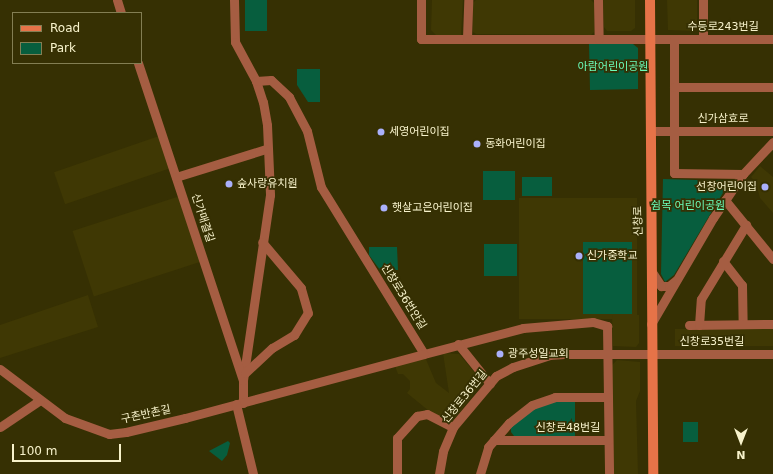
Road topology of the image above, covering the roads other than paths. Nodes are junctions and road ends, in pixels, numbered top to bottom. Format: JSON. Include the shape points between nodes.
{"nodes":[{"id":1,"x":117,"y":0,"type":"edge"},
{"id":2,"x":234,"y":0,"type":"edge"},
{"id":3,"x":421,"y":0,"type":"edge"},
{"id":4,"x":468,"y":0,"type":"edge"},
{"id":5,"x":598,"y":0,"type":"edge"},
{"id":6,"x":650,"y":0,"type":"edge"},
{"id":7,"x":703,"y":0,"type":"edge"},
{"id":8,"x":121,"y":12,"type":"edge"},
{"id":9,"x":467,"y":38,"type":"junction"},
{"id":10,"x":599,"y":39,"type":"junction"},
{"id":11,"x":650,"y":39,"type":"junction"},
{"id":12,"x":674,"y":39,"type":"junction"},
{"id":13,"x":703,"y":39,"type":"junction"},
{"id":14,"x":773,"y":39,"type":"edge"},
{"id":15,"x":138,"y":64,"type":"edge"},
{"id":16,"x":256,"y":81,"type":"junction"},
{"id":17,"x":674,"y":87,"type":"junction"},
{"id":18,"x":773,"y":87,"type":"edge"},
{"id":19,"x":651,"y":131,"type":"junction"},
{"id":20,"x":673,"y":131,"type":"junction"},
{"id":21,"x":773,"y":131,"type":"edge"},
{"id":22,"x":773,"y":142,"type":"edge"},
{"id":23,"x":266,"y":149,"type":"junction"},
{"id":24,"x":743,"y":174,"type":"junction"},
{"id":25,"x":176,"y":177,"type":"junction"},
{"id":26,"x":725,"y":200,"type":"junction"},
{"id":27,"x":746,"y":225,"type":"junction"},
{"id":28,"x":262,"y":242,"type":"junction"},
{"id":29,"x":773,"y":259,"type":"edge"},
{"id":30,"x":723,"y":261,"type":"junction"},
{"id":31,"x":651,"y":272,"type":"junction"},
{"id":32,"x":676,"y":280,"type":"junction"},
{"id":33,"x":651,"y":324,"type":"junction"},
{"id":34,"x":743,"y":324,"type":"junction"},
{"id":35,"x":773,"y":324,"type":"edge"},
{"id":36,"x":689,"y":325,"type":"dead end"},
{"id":37,"x":699,"y":325,"type":"junction"},
{"id":38,"x":458,"y":344,"type":"junction"},
{"id":39,"x":608,"y":353,"type":"junction"},
{"id":40,"x":424,"y":354,"type":"junction"},
{"id":41,"x":651,"y":354,"type":"junction"},
{"id":42,"x":773,"y":354,"type":"edge"},
{"id":43,"x":0,"y":369,"type":"edge"},
{"id":44,"x":244,"y":376,"type":"junction"},
{"id":45,"x":490,"y":384,"type":"junction"},
{"id":46,"x":608,"y":397,"type":"junction"},
{"id":47,"x":40,"y":400,"type":"junction"},
{"id":48,"x":239,"y":404,"type":"junction"},
{"id":49,"x":0,"y":427,"type":"edge"},
{"id":50,"x":453,"y":428,"type":"junction"},
{"id":51,"x":494,"y":440,"type":"junction"},
{"id":52,"x":608,"y":440,"type":"junction"},
{"id":53,"x":253,"y":474,"type":"edge"},
{"id":54,"x":397,"y":474,"type":"edge"},
{"id":55,"x":439,"y":474,"type":"edge"},
{"id":56,"x":480,"y":474,"type":"edge"},
{"id":57,"x":609,"y":474,"type":"edge"},
{"id":58,"x":653,"y":474,"type":"edge"}],
"edges":[{"from":1,"to":8,"type":"street"},
{"from":2,"to":16,"type":"street","name":"신가매결길","via":[[235,42]]},
{"from":3,"to":9,"type":"street","via":[[421,39]]},
{"from":4,"to":9,"type":"street"},
{"from":5,"to":10,"type":"street"},
{"from":6,"to":11,"type":"main road","name":"신창로"},
{"from":7,"to":13,"type":"street"},
{"from":9,"to":10,"type":"street"},
{"from":10,"to":11,"type":"street"},
{"from":11,"to":12,"type":"street","name":"수등로243번길"},
{"from":11,"to":19,"type":"main road","name":"신창로"},
{"from":12,"to":13,"type":"street","name":"수등로243번길"},
{"from":12,"to":17,"type":"street"},
{"from":13,"to":14,"type":"street","name":"수등로243번길"},
{"from":15,"to":25,"type":"street","name":"신가매결길"},
{"from":16,"to":23,"type":"street","name":"신가매결길","via":[[267,125]]},
{"from":16,"to":40,"type":"street","name":"신창로36번안길","via":[[271,80],[289,97],[307,131],[321,187]]},
{"from":17,"to":18,"type":"street"},
{"from":17,"to":20,"type":"street"},
{"from":19,"to":20,"type":"street","name":"신가삼효로"},
{"from":19,"to":31,"type":"main road","name":"신창로"},
{"from":20,"to":21,"type":"street","name":"신가삼효로"},
{"from":20,"to":24,"type":"street","via":[[673,170],[677,175]]},
{"from":22,"to":24,"type":"street"},
{"from":23,"to":25,"type":"street"},
{"from":23,"to":28,"type":"street","name":"신가매결길","via":[[270,196]]},
{"from":24,"to":26,"type":"street"},
{"from":25,"to":44,"type":"street","name":"신가매결길"},
{"from":26,"to":27,"type":"street"},
{"from":26,"to":32,"type":"street"},
{"from":27,"to":29,"type":"street"},
{"from":27,"to":30,"type":"street"},
{"from":28,"to":44,"type":"street","name":"신가매결길"},
{"from":28,"to":44,"type":"street","via":[[301,288],[308,314],[294,336],[272,348]]},
{"from":30,"to":34,"type":"street","via":[[742,285]]},
{"from":30,"to":37,"type":"street","via":[[701,299]]},
{"from":31,"to":32,"type":"street","via":[[661,286],[669,286]]},
{"from":31,"to":33,"type":"main road","name":"신창로"},
{"from":32,"to":33,"type":"street"},
{"from":33,"to":41,"type":"main road","name":"신창로"},
{"from":34,"to":35,"type":"street"},
{"from":34,"to":37,"type":"street"},
{"from":36,"to":37,"type":"street"},
{"from":38,"to":39,"type":"street","via":[[523,328],[599,322],[607,326]]},
{"from":38,"to":40,"type":"street"},
{"from":38,"to":45,"type":"street"},
{"from":39,"to":41,"type":"street","name":"신창로36번길"},
{"from":39,"to":45,"type":"street","name":"신창로36번길","via":[[549,355],[513,367],[496,376]]},
{"from":39,"to":46,"type":"street"},
{"from":40,"to":48,"type":"street"},
{"from":41,"to":42,"type":"street","name":"신창로35번길"},
{"from":41,"to":58,"type":"main road","name":"신창로"},
{"from":43,"to":47,"type":"street","name":"구촌반촌길"},
{"from":44,"to":48,"type":"street","name":"신가매결길"},
{"from":45,"to":50,"type":"street","name":"신창로36번길"},
{"from":46,"to":51,"type":"street","name":"신창로48번길","via":[[555,397],[532,404]]},
{"from":46,"to":52,"type":"street"},
{"from":47,"to":48,"type":"street","name":"구촌반촌길","via":[[71,421],[109,434],[144,428]]},
{"from":47,"to":49,"type":"street"},
{"from":48,"to":53,"type":"street","name":"신가매결길"},
{"from":50,"to":54,"type":"street","via":[[427,414],[417,416],[397,438]]},
{"from":50,"to":55,"type":"street","name":"신창로36번길","via":[[443,451]]},
{"from":51,"to":52,"type":"street","name":"신창로48번길"},
{"from":51,"to":56,"type":"street","name":"신창로48번길","via":[[484,457]]},
{"from":52,"to":57,"type":"street","name":"신창로48번길"}]}
